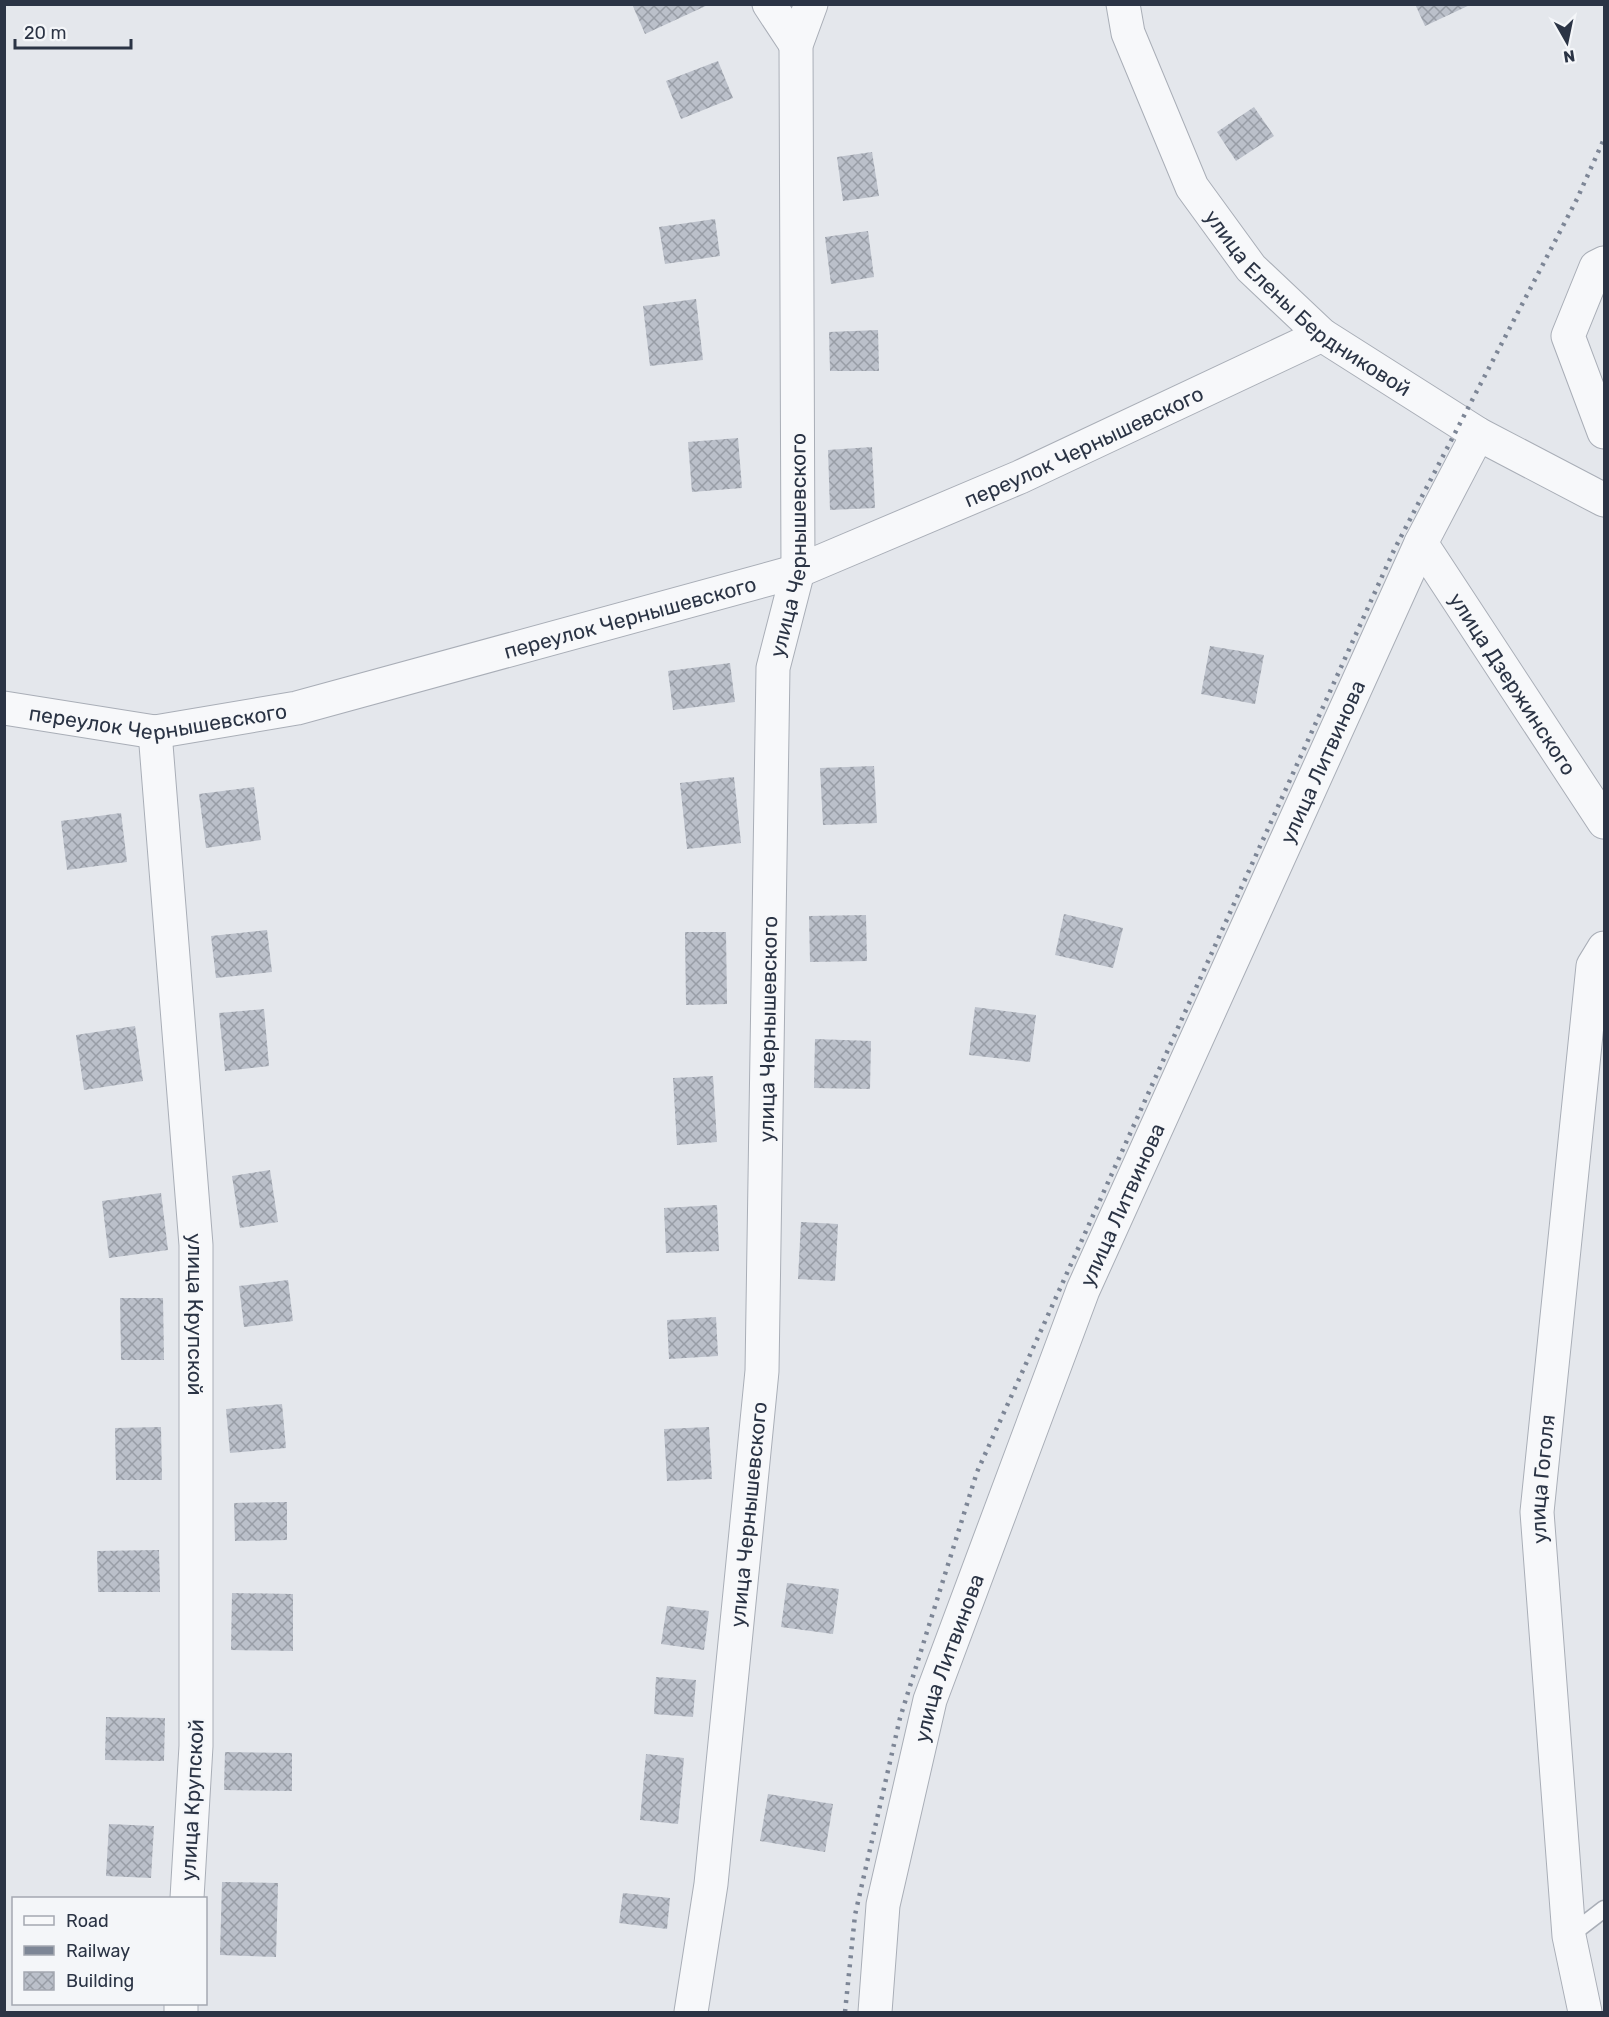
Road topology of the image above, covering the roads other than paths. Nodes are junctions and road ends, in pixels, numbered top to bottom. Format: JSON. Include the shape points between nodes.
{"nodes":[{"id":1,"x":769,"y":4,"type":"edge"},
{"id":2,"x":810,"y":4,"type":"edge"},
{"id":3,"x":1123,"y":4,"type":"edge"},
{"id":4,"x":796,"y":45,"type":"junction"},
{"id":5,"x":1605,"y":263,"type":"edge"},
{"id":6,"x":1322,"y":335,"type":"junction"},
{"id":7,"x":1605,"y":432,"type":"edge"},
{"id":8,"x":1478,"y":434,"type":"junction"},
{"id":9,"x":1605,"y":500,"type":"edge"},
{"id":10,"x":1421,"y":543,"type":"junction"},
{"id":11,"x":798,"y":572,"type":"junction"},
{"id":12,"x":4,"y":708,"type":"edge"},
{"id":13,"x":155,"y":732,"type":"junction"},
{"id":14,"x":1605,"y":822,"type":"edge"},
{"id":15,"x":1605,"y":948,"type":"edge"},
{"id":16,"x":187,"y":1897,"type":"edge"},
{"id":17,"x":1605,"y":1910,"type":"edge"},
{"id":18,"x":1569,"y":1936,"type":"junction"},
{"id":19,"x":691,"y":2013,"type":"edge"},
{"id":20,"x":875,"y":2013,"type":"edge"},
{"id":21,"x":1585,"y":2013,"type":"edge"}],
"edges":[{"from":1,"to":4,"type":"street"},
{"from":2,"to":4,"type":"street","name":"улица Чернышевского"},
{"from":3,"to":6,"type":"street","name":"улица Елены Бердниковой","via":[[1128,33],[1192,187],[1251,268]]},
{"from":4,"to":11,"type":"street","name":"улица Чернышевского"},
{"from":5,"to":7,"type":"street","via":[[1596,267],[1568,336]]},
{"from":6,"to":8,"type":"street","name":"улица Елены Бердниковой"},
{"from":6,"to":11,"type":"street","name":"переулок Чернышевского","via":[[1020,477]]},
{"from":8,"to":9,"type":"street","name":"улица Елены Бердниковой"},
{"from":8,"to":10,"type":"street","name":"улица Литвинова"},
{"from":10,"to":14,"type":"street","name":"улица Дзержинского"},
{"from":10,"to":20,"type":"street","name":"улица Литвинова","via":[[1083,1290],[938,1678],[883,1905]]},
{"from":11,"to":13,"type":"street","name":"переулок Чернышевского","via":[[297,708]]},
{"from":11,"to":19,"type":"street","name":"улица Чернышевского","via":[[773,668],[762,1371],[711,1884]]},
{"from":12,"to":13,"type":"street","name":"переулок Чернышевского"},
{"from":13,"to":16,"type":"street","name":"улица Крупской","via":[[196,1245],[196,1746]]},
{"from":15,"to":18,"type":"street","name":"улица Гоголя","via":[[1593,966],[1537,1512]]},
{"from":17,"to":18,"type":"lane"},
{"from":18,"to":21,"type":"street","name":"улица Гоголя"}]}
